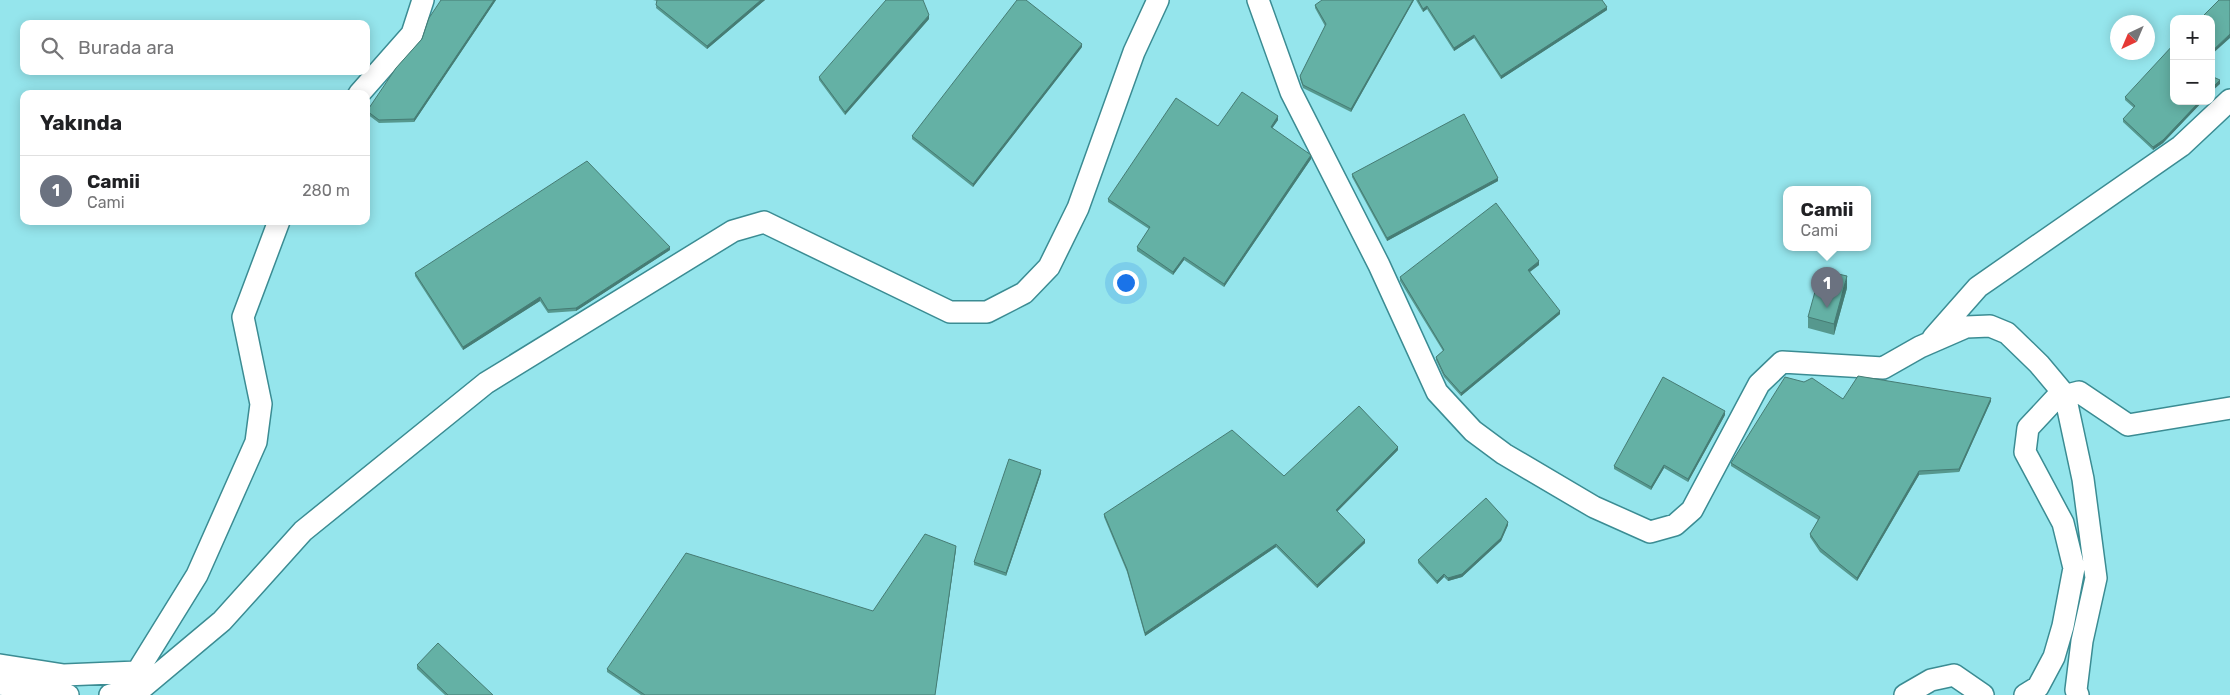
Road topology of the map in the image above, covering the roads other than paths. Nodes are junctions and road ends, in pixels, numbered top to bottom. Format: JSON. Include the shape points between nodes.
{"nodes":[{"id":1,"x":423,"y":0,"type":"edge"},
{"id":2,"x":1158,"y":0,"type":"edge"},
{"id":3,"x":1258,"y":0,"type":"edge"},
{"id":4,"x":363,"y":90,"type":"edge"},
{"id":5,"x":2230,"y":100,"type":"edge"},
{"id":6,"x":278,"y":225,"type":"edge"},
{"id":7,"x":1928,"y":343,"type":"junction"},
{"id":8,"x":2065,"y":395,"type":"junction"},
{"id":9,"x":2230,"y":408,"type":"edge"},
{"id":10,"x":0,"y":665,"type":"edge"},
{"id":11,"x":0,"y":684,"type":"edge"},
{"id":12,"x":68,"y":695,"type":"edge"},
{"id":13,"x":110,"y":695,"type":"edge"},
{"id":14,"x":1905,"y":695,"type":"edge"},
{"id":15,"x":1983,"y":695,"type":"edge"},
{"id":16,"x":2025,"y":695,"type":"edge"},
{"id":17,"x":2078,"y":695,"type":"edge"}],
"edges":[{"from":1,"to":4,"type":"street","via":[[412,34]]},
{"from":2,"to":13,"type":"street","via":[[1134,52],[1078,208],[1049,267],[1024,293],[987,312],[950,312],[764,222],[733,231],[486,383],[303,530],[222,621],[142,688]]},
{"from":3,"to":7,"type":"street","via":[[1291,92],[1379,265],[1437,392],[1473,430],[1504,454],[1594,508],[1650,532],[1675,525],[1692,510],[1758,384],[1782,362],[1883,368]]},
{"from":5,"to":7,"type":"street","via":[[2182,146],[1978,287]]},
{"from":6,"to":10,"type":"street","via":[[243,317],[261,404],[256,442],[197,576],[137,672],[64,675]]},
{"from":7,"to":8,"type":"street","via":[[1966,327],[1990,326],[2007,333]]},
{"from":8,"to":9,"type":"street","via":[[2079,392],[2128,425]]},
{"from":8,"to":16,"type":"street","via":[[2056,398],[2028,428],[2025,452],[2063,523],[2074,568],[2054,657],[2038,687]]},
{"from":8,"to":17,"type":"street","via":[[2083,479],[2096,578],[2082,641]]},
{"from":11,"to":12,"type":"street"},
{"from":14,"to":15,"type":"street","via":[[1932,680],[1954,675]]}]}
